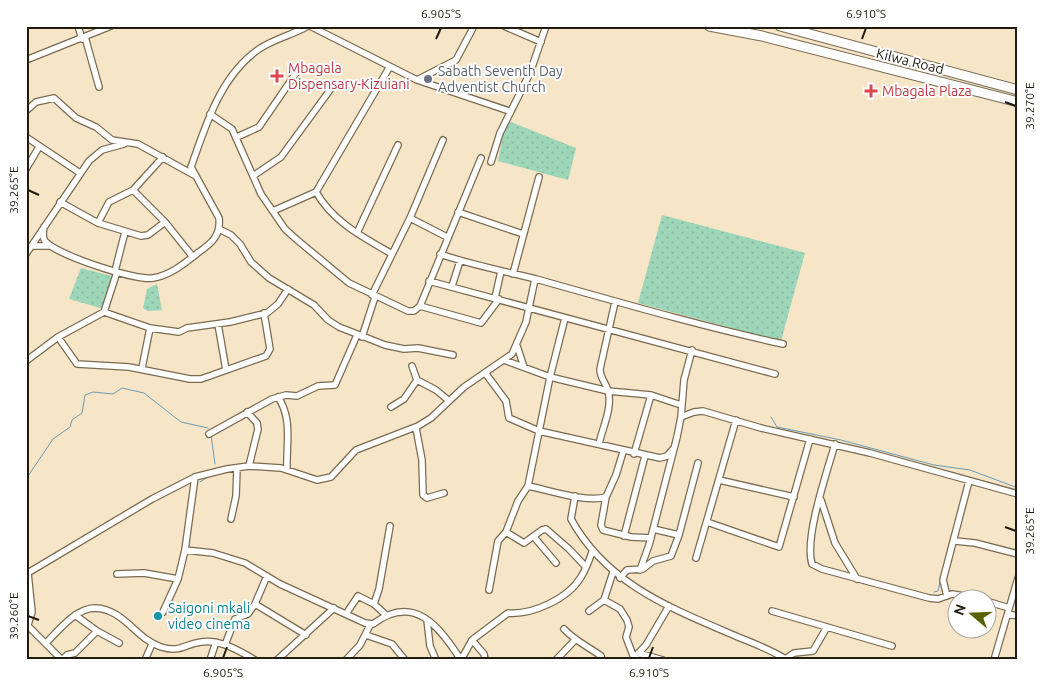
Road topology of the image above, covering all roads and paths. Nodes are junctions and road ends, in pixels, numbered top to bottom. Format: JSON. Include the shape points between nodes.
{"nodes":[{"id":1,"x":78,"y":26,"type":"edge"},
{"id":2,"x":111,"y":26,"type":"edge"},
{"id":3,"x":309,"y":26,"type":"edge"},
{"id":4,"x":474,"y":26,"type":"edge"},
{"id":5,"x":504,"y":26,"type":"edge"},
{"id":6,"x":546,"y":26,"type":"edge"},
{"id":7,"x":709,"y":26,"type":"edge"},
{"id":8,"x":780,"y":26,"type":"edge"},
{"id":9,"x":84,"y":38,"type":"junction"},
{"id":10,"x":541,"y":42,"type":"junction"},
{"id":11,"x":26,"y":60,"type":"edge"},
{"id":12,"x":389,"y":68,"type":"junction"},
{"id":13,"x":298,"y":70,"type":"dead end"},
{"id":14,"x":417,"y":80,"type":"junction"},
{"id":15,"x":99,"y":87,"type":"dead end"},
{"id":16,"x":330,"y":90,"type":"dead end"},
{"id":17,"x":1018,"y":90,"type":"edge"},
{"id":18,"x":1018,"y":102,"type":"edge"},
{"id":19,"x":26,"y":111,"type":"edge"},
{"id":20,"x":509,"y":111,"type":"junction"},
{"id":21,"x":210,"y":114,"type":"junction"},
{"id":22,"x":26,"y":137,"type":"edge"},
{"id":23,"x":238,"y":137,"type":"junction"},
{"id":24,"x":443,"y":140,"type":"dead end"},
{"id":25,"x":138,"y":144,"type":"junction"},
{"id":26,"x":398,"y":145,"type":"dead end"},
{"id":27,"x":40,"y":147,"type":"junction"},
{"id":28,"x":163,"y":157,"type":"junction"},
{"id":29,"x":481,"y":158,"type":"dead end"},
{"id":30,"x":491,"y":162,"type":"dead end"},
{"id":31,"x":26,"y":169,"type":"edge"},
{"id":32,"x":80,"y":173,"type":"junction"},
{"id":33,"x":195,"y":175,"type":"junction"},
{"id":34,"x":253,"y":176,"type":"junction"},
{"id":35,"x":539,"y":177,"type":"dead end"},
{"id":36,"x":133,"y":190,"type":"junction"},
{"id":37,"x":316,"y":192,"type":"junction"},
{"id":38,"x":60,"y":202,"type":"junction"},
{"id":39,"x":272,"y":211,"type":"junction"},
{"id":40,"x":458,"y":212,"type":"junction"},
{"id":41,"x":410,"y":218,"type":"junction"},
{"id":42,"x":165,"y":222,"type":"junction"},
{"id":43,"x":98,"y":223,"type":"junction"},
{"id":44,"x":44,"y":227,"type":"junction"},
{"id":45,"x":219,"y":229,"type":"junction"},
{"id":46,"x":125,"y":232,"type":"junction"},
{"id":47,"x":357,"y":233,"type":"junction"},
{"id":48,"x":523,"y":234,"type":"junction"},
{"id":49,"x":447,"y":237,"type":"junction"},
{"id":50,"x":31,"y":246,"type":"junction"},
{"id":51,"x":50,"y":246,"type":"junction"},
{"id":52,"x":26,"y":254,"type":"edge"},
{"id":53,"x":392,"y":254,"type":"junction"},
{"id":54,"x":440,"y":254,"type":"junction"},
{"id":55,"x":193,"y":257,"type":"junction"},
{"id":56,"x":460,"y":261,"type":"junction"},
{"id":57,"x":501,"y":271,"type":"junction"},
{"id":58,"x":116,"y":272,"type":"junction"},
{"id":59,"x":513,"y":274,"type":"junction"},
{"id":60,"x":535,"y":279,"type":"junction"},
{"id":61,"x":429,"y":281,"type":"junction"},
{"id":62,"x":452,"y":286,"type":"junction"},
{"id":63,"x":288,"y":288,"type":"junction"},
{"id":64,"x":374,"y":296,"type":"junction"},
{"id":65,"x":497,"y":298,"type":"junction"},
{"id":66,"x":615,"y":302,"type":"junction"},
{"id":67,"x":420,"y":306,"type":"junction"},
{"id":68,"x":528,"y":308,"type":"junction"},
{"id":69,"x":104,"y":312,"type":"junction"},
{"id":70,"x":264,"y":314,"type":"junction"},
{"id":71,"x":565,"y":318,"type":"junction"},
{"id":72,"x":218,"y":324,"type":"junction"},
{"id":73,"x":150,"y":328,"type":"junction"},
{"id":74,"x":608,"y":330,"type":"junction"},
{"id":75,"x":360,"y":336,"type":"junction"},
{"id":76,"x":58,"y":338,"type":"junction"},
{"id":77,"x":783,"y":344,"type":"dead end"},
{"id":78,"x":517,"y":346,"type":"junction"},
{"id":79,"x":692,"y":350,"type":"junction"},
{"id":80,"x":453,"y":355,"type":"dead end"},
{"id":81,"x":26,"y":360,"type":"edge"},
{"id":82,"x":504,"y":360,"type":"junction"},
{"id":83,"x":412,"y":366,"type":"dead end"},
{"id":84,"x":524,"y":367,"type":"junction"},
{"id":85,"x":142,"y":368,"type":"junction"},
{"id":86,"x":226,"y":370,"type":"junction"},
{"id":87,"x":486,"y":374,"type":"junction"},
{"id":88,"x":775,"y":374,"type":"dead end"},
{"id":89,"x":550,"y":377,"type":"junction"},
{"id":90,"x":417,"y":380,"type":"junction"},
{"id":91,"x":608,"y":391,"type":"junction"},
{"id":92,"x":651,"y":395,"type":"junction"},
{"id":93,"x":278,"y":397,"type":"junction"},
{"id":94,"x":448,"y":400,"type":"junction"},
{"id":95,"x":681,"y":404,"type":"junction"},
{"id":96,"x":391,"y":407,"type":"dead end"},
{"id":97,"x":247,"y":412,"type":"junction"},
{"id":98,"x":682,"y":417,"type":"junction"},
{"id":99,"x":736,"y":420,"type":"junction"},
{"id":100,"x":416,"y":428,"type":"junction"},
{"id":101,"x":539,"y":431,"type":"junction"},
{"id":102,"x":209,"y":434,"type":"dead end"},
{"id":103,"x":810,"y":439,"type":"junction"},
{"id":104,"x":599,"y":444,"type":"junction"},
{"id":105,"x":835,"y":444,"type":"junction"},
{"id":106,"x":674,"y":448,"type":"junction"},
{"id":107,"x":623,"y":452,"type":"junction"},
{"id":108,"x":634,"y":454,"type":"junction"},
{"id":109,"x":645,"y":456,"type":"junction"},
{"id":110,"x":698,"y":462,"type":"dead end"},
{"id":111,"x":250,"y":466,"type":"junction"},
{"id":112,"x":237,"y":468,"type":"junction"},
{"id":113,"x":287,"y":469,"type":"junction"},
{"id":114,"x":195,"y":477,"type":"junction"},
{"id":115,"x":719,"y":480,"type":"junction"},
{"id":116,"x":968,"y":480,"type":"junction"},
{"id":117,"x":528,"y":486,"type":"junction"},
{"id":118,"x":444,"y":493,"type":"dead end"},
{"id":119,"x":1018,"y":494,"type":"edge"},
{"id":120,"x":576,"y":496,"type":"junction"},
{"id":121,"x":606,"y":497,"type":"junction"},
{"id":122,"x":794,"y":498,"type":"junction"},
{"id":123,"x":820,"y":498,"type":"junction"},
{"id":124,"x":231,"y":519,"type":"dead end"},
{"id":125,"x":707,"y":522,"type":"junction"},
{"id":126,"x":390,"y":526,"type":"dead end"},
{"id":127,"x":653,"y":530,"type":"junction"},
{"id":128,"x":506,"y":532,"type":"junction"},
{"id":129,"x":678,"y":535,"type":"junction"},
{"id":130,"x":624,"y":536,"type":"junction"},
{"id":131,"x":534,"y":538,"type":"junction"},
{"id":132,"x":651,"y":538,"type":"junction"},
{"id":133,"x":955,"y":541,"type":"junction"},
{"id":134,"x":186,"y":550,"type":"junction"},
{"id":135,"x":592,"y":552,"type":"junction"},
{"id":136,"x":1018,"y":554,"type":"edge"},
{"id":137,"x":696,"y":558,"type":"dead end"},
{"id":138,"x":556,"y":563,"type":"dead end"},
{"id":139,"x":586,"y":567,"type":"junction"},
{"id":140,"x":640,"y":570,"type":"junction"},
{"id":141,"x":613,"y":572,"type":"junction"},
{"id":142,"x":27,"y":573,"type":"edge"},
{"id":143,"x":116,"y":574,"type":"dead end"},
{"id":144,"x":267,"y":576,"type":"junction"},
{"id":145,"x":620,"y":578,"type":"junction"},
{"id":146,"x":1018,"y":578,"type":"edge"},
{"id":147,"x":178,"y":579,"type":"junction"},
{"id":148,"x":857,"y":579,"type":"junction"},
{"id":149,"x":490,"y":590,"type":"dead end"},
{"id":150,"x":946,"y":592,"type":"edge"},
{"id":151,"x":946,"y":596,"type":"edge"},
{"id":152,"x":604,"y":600,"type":"junction"},
{"id":153,"x":255,"y":604,"type":"junction"},
{"id":154,"x":374,"y":604,"type":"junction"},
{"id":155,"x":996,"y":605,"type":"edge"},
{"id":156,"x":669,"y":606,"type":"junction"},
{"id":157,"x":334,"y":608,"type":"junction"},
{"id":158,"x":589,"y":611,"type":"dead end"},
{"id":159,"x":772,"y":611,"type":"dead end"},
{"id":160,"x":1009,"y":611,"type":"junction"},
{"id":161,"x":163,"y":612,"type":"dead end"},
{"id":162,"x":346,"y":614,"type":"junction"},
{"id":163,"x":75,"y":615,"type":"junction"},
{"id":164,"x":386,"y":615,"type":"junction"},
{"id":165,"x":1018,"y":616,"type":"edge"},
{"id":166,"x":427,"y":620,"type":"junction"},
{"id":167,"x":370,"y":625,"type":"junction"},
{"id":168,"x":827,"y":627,"type":"junction"},
{"id":169,"x":28,"y":629,"type":"edge"},
{"id":170,"x":564,"y":629,"type":"dead end"},
{"id":171,"x":97,"y":631,"type":"junction"},
{"id":172,"x":306,"y":635,"type":"junction"},
{"id":173,"x":366,"y":635,"type":"junction"},
{"id":174,"x":472,"y":640,"type":"junction"},
{"id":175,"x":575,"y":640,"type":"junction"},
{"id":176,"x":119,"y":642,"type":"dead end"},
{"id":177,"x":216,"y":642,"type":"junction"},
{"id":178,"x":46,"y":643,"type":"junction"},
{"id":179,"x":152,"y":644,"type":"junction"},
{"id":180,"x":226,"y":645,"type":"junction"},
{"id":181,"x":892,"y":646,"type":"dead end"},
{"id":182,"x":635,"y":657,"type":"edge"},
{"id":183,"x":786,"y":659,"type":"edge"},
{"id":184,"x":62,"y":660,"type":"edge"},
{"id":185,"x":145,"y":660,"type":"edge"},
{"id":186,"x":210,"y":660,"type":"edge"},
{"id":187,"x":255,"y":660,"type":"edge"},
{"id":188,"x":277,"y":660,"type":"edge"},
{"id":189,"x":346,"y":660,"type":"edge"},
{"id":190,"x":405,"y":660,"type":"edge"},
{"id":191,"x":436,"y":660,"type":"edge"},
{"id":192,"x":461,"y":660,"type":"edge"},
{"id":193,"x":485,"y":660,"type":"edge"},
{"id":194,"x":556,"y":660,"type":"edge"},
{"id":195,"x":602,"y":660,"type":"edge"},
{"id":196,"x":662,"y":660,"type":"edge"},
{"id":197,"x":994,"y":660,"type":"edge"}],
"edges":[{"from":1,"to":9,"type":"street"},
{"from":2,"to":9,"type":"street"},
{"from":3,"to":12,"type":"street"},
{"from":3,"to":21,"type":"street","via":[[259,49],[236,69]]},
{"from":4,"to":14,"type":"street","via":[[456,60]]},
{"from":5,"to":10,"type":"street"},
{"from":6,"to":10,"type":"street"},
{"from":7,"to":18,"type":"highway","name":"Kilwa Road","via":[[762,36]]},
{"from":8,"to":17,"type":"highway","name":"Kilwa Road"},
{"from":9,"to":11,"type":"street"},
{"from":9,"to":15,"type":"street"},
{"from":10,"to":20,"type":"street","via":[[530,72]]},
{"from":12,"to":14,"type":"street"},
{"from":12,"to":37,"type":"street"},
{"from":13,"to":23,"type":"street","via":[[259,128]]},
{"from":14,"to":20,"type":"street"},
{"from":16,"to":34,"type":"street","via":[[281,157]]},
{"from":19,"to":25,"type":"street","via":[[36,102],[52,98],[76,118],[96,127],[112,140]]},
{"from":20,"to":30,"type":"street"},
{"from":21,"to":23,"type":"street"},
{"from":21,"to":33,"type":"street","via":[[192,167]]},
{"from":22,"to":27,"type":"street"},
{"from":23,"to":34,"type":"street"},
{"from":24,"to":41,"type":"street"},
{"from":25,"to":28,"type":"street"},
{"from":25,"to":32,"type":"street","via":[[117,144],[102,150]]},
{"from":26,"to":47,"type":"street"},
{"from":27,"to":31,"type":"street"},
{"from":27,"to":32,"type":"street"},
{"from":28,"to":33,"type":"street"},
{"from":28,"to":36,"type":"street"},
{"from":29,"to":40,"type":"street"},
{"from":32,"to":38,"type":"street"},
{"from":33,"to":45,"type":"street","via":[[219,218]]},
{"from":34,"to":39,"type":"street"},
{"from":35,"to":48,"type":"street"},
{"from":36,"to":42,"type":"street"},
{"from":36,"to":43,"type":"street","via":[[109,202]]},
{"from":37,"to":39,"type":"street"},
{"from":37,"to":47,"type":"street","via":[[328,211]]},
{"from":38,"to":43,"type":"street"},
{"from":38,"to":44,"type":"street"},
{"from":39,"to":64,"type":"street","via":[[319,260],[348,283]]},
{"from":40,"to":48,"type":"street"},
{"from":40,"to":49,"type":"street"},
{"from":41,"to":49,"type":"street"},
{"from":41,"to":53,"type":"street"},
{"from":42,"to":46,"type":"street","via":[[148,235]]},
{"from":42,"to":55,"type":"street"},
{"from":43,"to":46,"type":"street"},
{"from":44,"to":50,"type":"street"},
{"from":44,"to":51,"type":"street","via":[[44,239]]},
{"from":45,"to":55,"type":"street","via":[[212,242]]},
{"from":45,"to":63,"type":"street","via":[[240,244],[256,266]]},
{"from":46,"to":58,"type":"street"},
{"from":47,"to":53,"type":"street"},
{"from":48,"to":59,"type":"street"},
{"from":49,"to":54,"type":"street"},
{"from":50,"to":51,"type":"street"},
{"from":50,"to":52,"type":"street"},
{"from":51,"to":58,"type":"street"},
{"from":53,"to":64,"type":"street"},
{"from":54,"to":56,"type":"street"},
{"from":54,"to":61,"type":"street"},
{"from":55,"to":58,"type":"street","via":[[165,275],[150,279]]},
{"from":56,"to":57,"type":"street"},
{"from":56,"to":62,"type":"street"},
{"from":57,"to":59,"type":"street"},
{"from":57,"to":65,"type":"street"},
{"from":58,"to":69,"type":"street"},
{"from":59,"to":60,"type":"street"},
{"from":60,"to":66,"type":"street"},
{"from":60,"to":68,"type":"street"},
{"from":61,"to":62,"type":"street"},
{"from":61,"to":67,"type":"street"},
{"from":62,"to":65,"type":"street"},
{"from":63,"to":70,"type":"street","via":[[278,304]]},
{"from":63,"to":75,"type":"street","via":[[314,305],[328,320]]},
{"from":64,"to":67,"type":"street","via":[[408,311]]},
{"from":64,"to":75,"type":"street"},
{"from":65,"to":67,"type":"street","via":[[481,323]]},
{"from":65,"to":68,"type":"street"},
{"from":66,"to":74,"type":"street"},
{"from":66,"to":77,"type":"street"},
{"from":68,"to":71,"type":"street"},
{"from":68,"to":78,"type":"street"},
{"from":69,"to":73,"type":"street"},
{"from":69,"to":76,"type":"street"},
{"from":70,"to":72,"type":"street"},
{"from":70,"to":86,"type":"street","via":[[270,344],[266,356]]},
{"from":71,"to":74,"type":"street"},
{"from":71,"to":89,"type":"street"},
{"from":72,"to":73,"type":"street","via":[[172,332]]},
{"from":72,"to":86,"type":"street"},
{"from":73,"to":85,"type":"street"},
{"from":74,"to":79,"type":"street"},
{"from":74,"to":91,"type":"street","via":[[600,377]]},
{"from":75,"to":80,"type":"street","via":[[399,348]]},
{"from":75,"to":93,"type":"street","via":[[335,385],[318,386],[297,396]]},
{"from":76,"to":81,"type":"street"},
{"from":76,"to":85,"type":"street","via":[[77,364]]},
{"from":78,"to":82,"type":"street"},
{"from":78,"to":84,"type":"street"},
{"from":79,"to":88,"type":"street"},
{"from":79,"to":95,"type":"street"},
{"from":82,"to":84,"type":"street"},
{"from":82,"to":87,"type":"street"},
{"from":83,"to":90,"type":"street"},
{"from":84,"to":89,"type":"street"},
{"from":85,"to":86,"type":"street","via":[[190,379],[201,379]]},
{"from":87,"to":94,"type":"street"},
{"from":87,"to":101,"type":"street","via":[[506,402],[509,418]]},
{"from":89,"to":91,"type":"street"},
{"from":89,"to":101,"type":"street"},
{"from":90,"to":94,"type":"street"},
{"from":90,"to":96,"type":"street","via":[[404,399]]},
{"from":91,"to":92,"type":"street"},
{"from":91,"to":104,"type":"street","via":[[608,408]]},
{"from":92,"to":95,"type":"street"},
{"from":92,"to":108,"type":"street"},
{"from":93,"to":97,"type":"street"},
{"from":93,"to":113,"type":"street","via":[[285,408],[287,422]]},
{"from":94,"to":100,"type":"street"},
{"from":95,"to":98,"type":"street"},
{"from":97,"to":102,"type":"street"},
{"from":97,"to":111,"type":"street","via":[[258,429]]},
{"from":98,"to":99,"type":"street","via":[[694,412]]},
{"from":98,"to":106,"type":"street"},
{"from":99,"to":103,"type":"street"},
{"from":99,"to":115,"type":"street"},
{"from":100,"to":113,"type":"street","via":[[356,450],[340,470],[324,480]]},
{"from":100,"to":118,"type":"street","via":[[422,460],[423,495],[427,498]]},
{"from":101,"to":104,"type":"street"},
{"from":101,"to":117,"type":"street"},
{"from":103,"to":105,"type":"street"},
{"from":103,"to":122,"type":"street"},
{"from":104,"to":107,"type":"street"},
{"from":105,"to":116,"type":"street"},
{"from":105,"to":123,"type":"street"},
{"from":106,"to":109,"type":"street","via":[[660,458]]},
{"from":106,"to":127,"type":"street"},
{"from":107,"to":108,"type":"street"},
{"from":107,"to":121,"type":"street"},
{"from":108,"to":109,"type":"street"},
{"from":109,"to":130,"type":"street"},
{"from":110,"to":129,"type":"street"},
{"from":111,"to":112,"type":"street"},
{"from":111,"to":113,"type":"street"},
{"from":112,"to":114,"type":"street"},
{"from":112,"to":124,"type":"street"},
{"from":114,"to":134,"type":"street"},
{"from":114,"to":142,"type":"street"},
{"from":115,"to":122,"type":"street"},
{"from":115,"to":125,"type":"street"},
{"from":116,"to":119,"type":"street"},
{"from":116,"to":133,"type":"street"},
{"from":117,"to":120,"type":"street"},
{"from":117,"to":128,"type":"street","via":[[518,501]]},
{"from":120,"to":121,"type":"street"},
{"from":120,"to":135,"type":"street","via":[[571,519]]},
{"from":121,"to":130,"type":"street","via":[[603,530]]},
{"from":122,"to":125,"type":"street","via":[[779,547]]},
{"from":123,"to":148,"type":"street","via":[[835,543]]},
{"from":123,"to":148,"type":"street","via":[[812,534],[812,564]]},
{"from":125,"to":137,"type":"street"},
{"from":126,"to":154,"type":"street"},
{"from":127,"to":129,"type":"street"},
{"from":127,"to":132,"type":"street"},
{"from":128,"to":131,"type":"street","via":[[524,543]]},
{"from":128,"to":149,"type":"street","via":[[498,541]]},
{"from":129,"to":140,"type":"street","via":[[671,556],[653,561]]},
{"from":130,"to":132,"type":"street"},
{"from":131,"to":138,"type":"street"},
{"from":131,"to":139,"type":"street","via":[[546,529]]},
{"from":132,"to":140,"type":"street"},
{"from":133,"to":136,"type":"street"},
{"from":133,"to":150,"type":"street","via":[[943,580]]},
{"from":134,"to":144,"type":"street","via":[[245,562]]},
{"from":134,"to":147,"type":"street"},
{"from":135,"to":139,"type":"street"},
{"from":135,"to":141,"type":"street"},
{"from":139,"to":174,"type":"street","via":[[581,578],[562,596],[522,614],[508,613]]},
{"from":140,"to":145,"type":"street","via":[[627,570]]},
{"from":141,"to":145,"type":"street"},
{"from":141,"to":152,"type":"street"},
{"from":142,"to":169,"type":"street","via":[[32,605]]},
{"from":143,"to":147,"type":"street","via":[[144,573]]},
{"from":144,"to":153,"type":"street"},
{"from":144,"to":157,"type":"street"},
{"from":145,"to":156,"type":"street"},
{"from":146,"to":160,"type":"street"},
{"from":147,"to":161,"type":"street"},
{"from":148,"to":151,"type":"street","via":[[929,598]]},
{"from":152,"to":158,"type":"street"},
{"from":152,"to":182,"type":"street","via":[[620,609],[627,620],[626,637]]},
{"from":153,"to":172,"type":"street"},
{"from":153,"to":180,"type":"street","via":[[248,614],[236,619]]},
{"from":154,"to":162,"type":"street","via":[[358,596]]},
{"from":154,"to":164,"type":"street"},
{"from":155,"to":160,"type":"street"},
{"from":156,"to":182,"type":"street"},
{"from":156,"to":183,"type":"street"},
{"from":157,"to":162,"type":"street"},
{"from":157,"to":172,"type":"street"},
{"from":159,"to":168,"type":"street"},
{"from":160,"to":165,"type":"street"},
{"from":160,"to":197,"type":"street"},
{"from":162,"to":167,"type":"street"},
{"from":163,"to":171,"type":"street"},
{"from":163,"to":178,"type":"street"},
{"from":163,"to":179,"type":"street","via":[[93,608],[112,612]]},
{"from":164,"to":166,"type":"street","via":[[401,611]]},
{"from":164,"to":167,"type":"street"},
{"from":166,"to":191,"type":"street","via":[[430,646]]},
{"from":166,"to":192,"type":"street","via":[[443,634]]},
{"from":167,"to":173,"type":"street"},
{"from":168,"to":181,"type":"street"},
{"from":168,"to":183,"type":"street","via":[[813,651],[794,653]]},
{"from":169,"to":178,"type":"street"},
{"from":170,"to":175,"type":"street"},
{"from":171,"to":176,"type":"street"},
{"from":171,"to":184,"type":"street","via":[[75,653]]},
{"from":172,"to":188,"type":"street"},
{"from":173,"to":189,"type":"street"},
{"from":173,"to":190,"type":"street","via":[[392,644]]},
{"from":174,"to":192,"type":"street"},
{"from":174,"to":193,"type":"street"},
{"from":175,"to":194,"type":"street"},
{"from":175,"to":195,"type":"street","via":[[586,644]]},
{"from":177,"to":179,"type":"street","via":[[199,642],[183,649]]},
{"from":177,"to":180,"type":"street"},
{"from":177,"to":186,"type":"street"},
{"from":178,"to":184,"type":"street"},
{"from":179,"to":185,"type":"street"},
{"from":180,"to":187,"type":"street"},
{"from":182,"to":196,"type":"street"}]}
